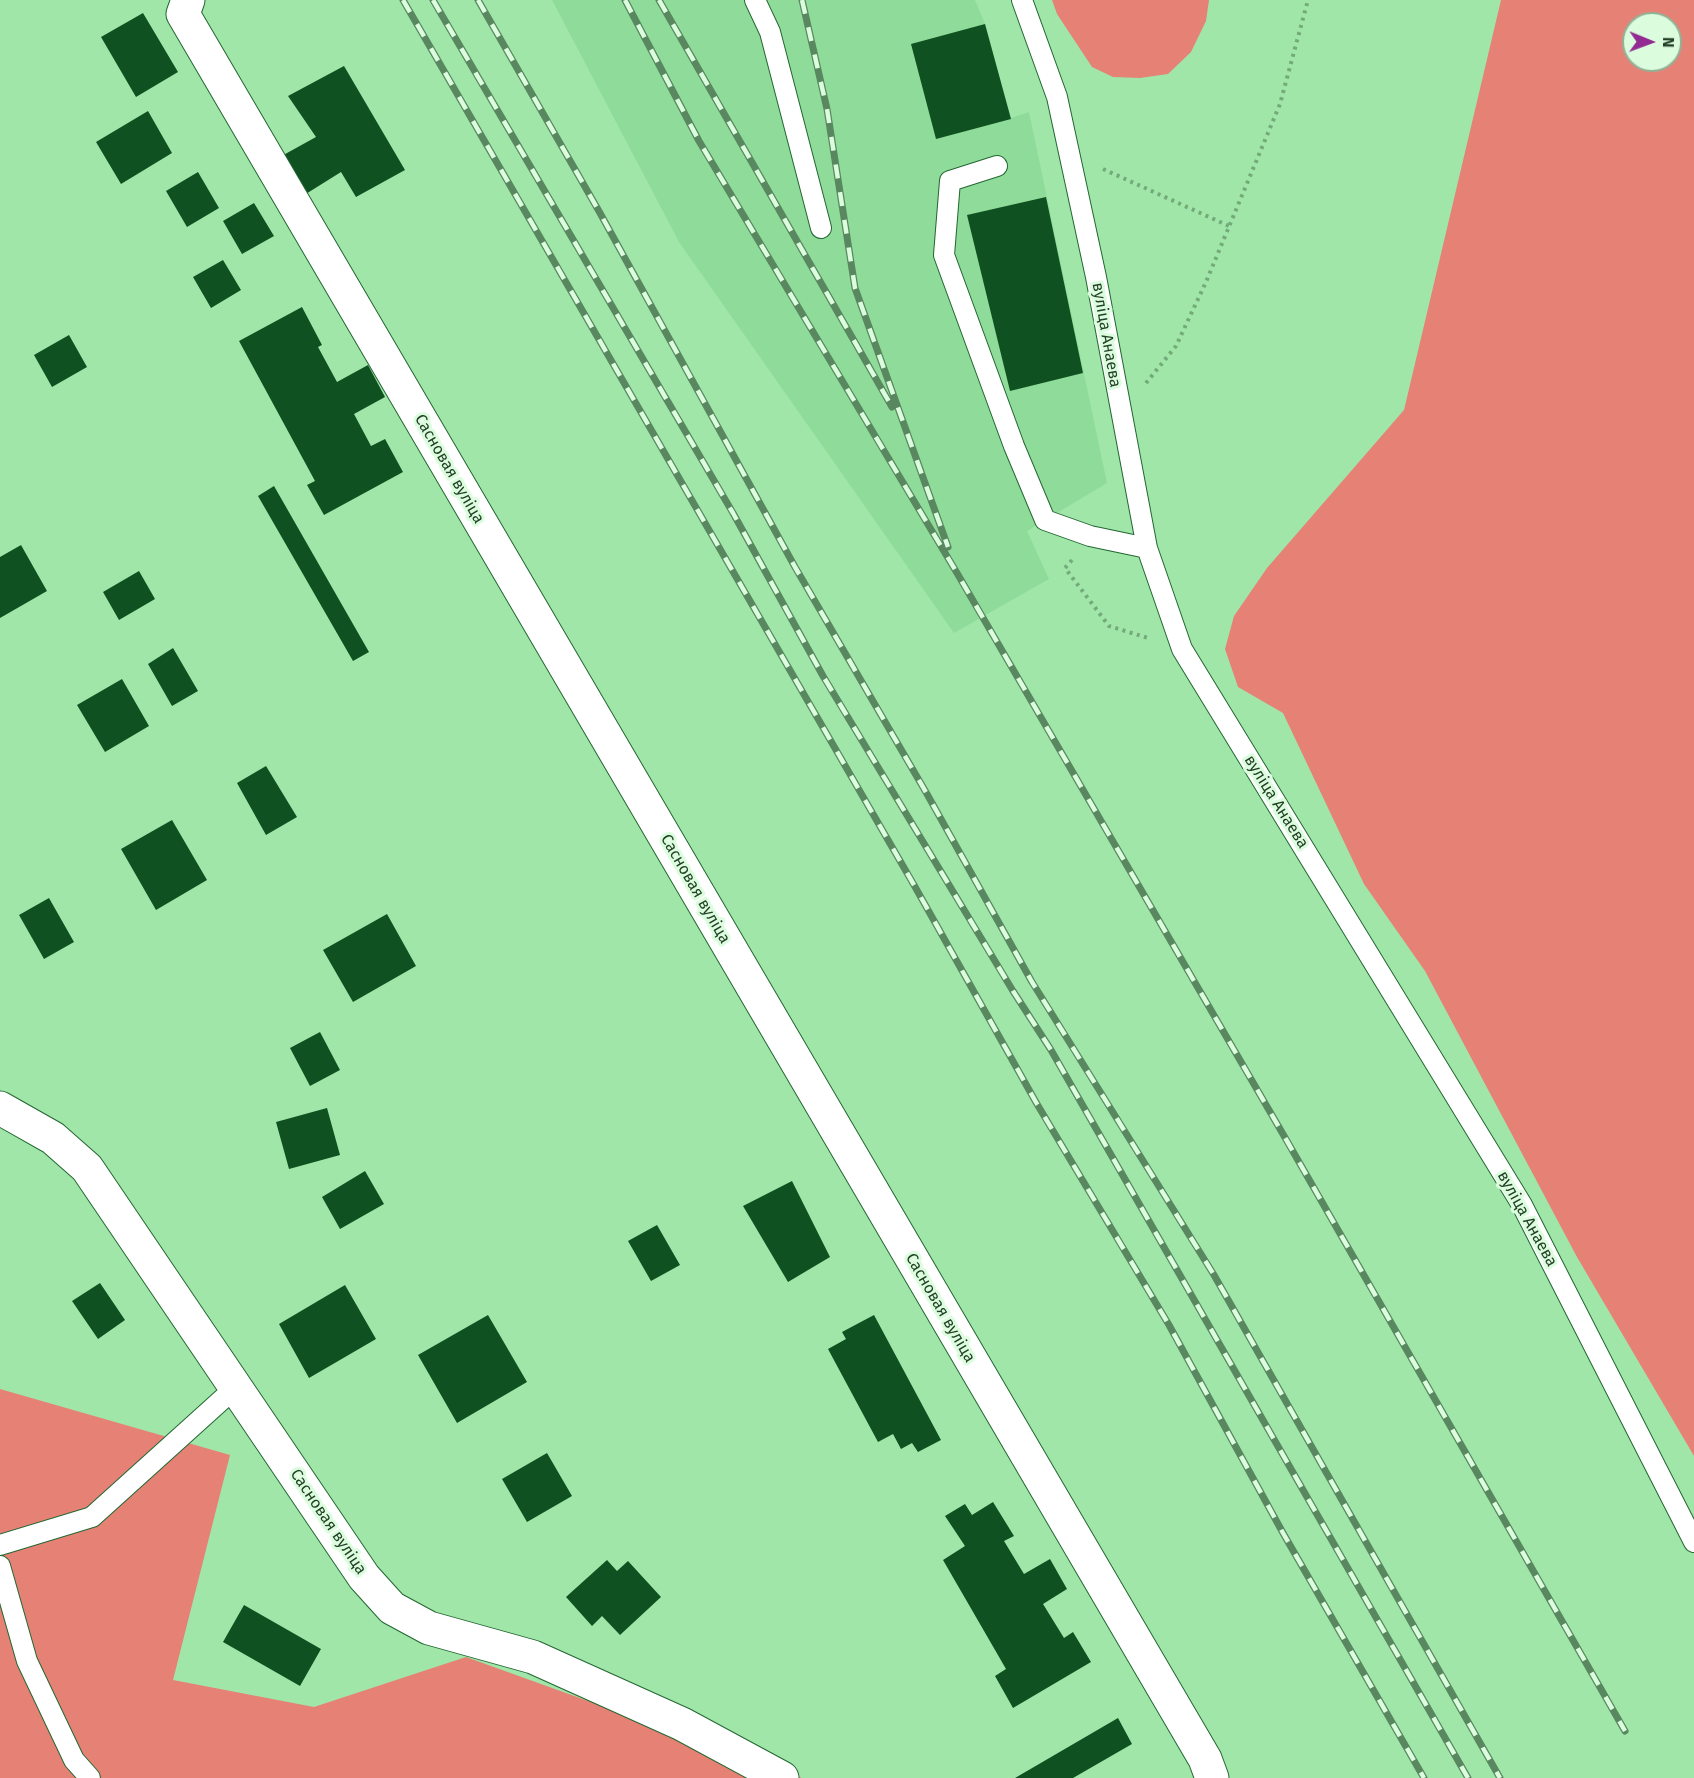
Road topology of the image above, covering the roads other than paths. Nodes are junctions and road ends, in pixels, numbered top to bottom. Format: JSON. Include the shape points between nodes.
{"nodes":[{"id":1,"x":188,"y":0,"type":"edge"},
{"id":2,"x":755,"y":0,"type":"edge"},
{"id":3,"x":1022,"y":0,"type":"edge"},
{"id":4,"x":997,"y":166,"type":"dead end"},
{"id":5,"x":821,"y":228,"type":"dead end"},
{"id":6,"x":1147,"y":548,"type":"junction"},
{"id":7,"x":0,"y":1108,"type":"edge"},
{"id":8,"x":236,"y":1388,"type":"junction"},
{"id":9,"x":1694,"y":1542,"type":"edge"},
{"id":10,"x":0,"y":1545,"type":"edge"},
{"id":11,"x":0,"y":1566,"type":"edge"},
{"id":12,"x":90,"y":1778,"type":"edge"},
{"id":13,"x":782,"y":1778,"type":"edge"},
{"id":14,"x":1212,"y":1778,"type":"edge"}],
"edges":[{"from":1,"to":14,"type":"street","name":"Сасновая вуліца","via":[[183,14]]},
{"from":2,"to":5,"type":"lane","via":[[770,32]]},
{"from":3,"to":6,"type":"lane","name":"вуліца Анаева","via":[[1057,97],[1096,277]]},
{"from":4,"to":6,"type":"lane","via":[[950,181],[944,255],[1045,520],[1090,536]]},
{"from":6,"to":9,"type":"lane","name":"вуліца Анаева","via":[[1182,649],[1522,1205]]},
{"from":7,"to":8,"type":"street","name":"Сасновая вуліца","via":[[53,1138],[87,1168]]},
{"from":8,"to":10,"type":"lane","via":[[92,1517]]},
{"from":8,"to":13,"type":"street","name":"Сасновая вуліца","via":[[364,1577],[392,1608],[429,1628],[533,1657],[682,1724]]},
{"from":11,"to":12,"type":"lane","via":[[27,1661],[74,1760]]}]}
